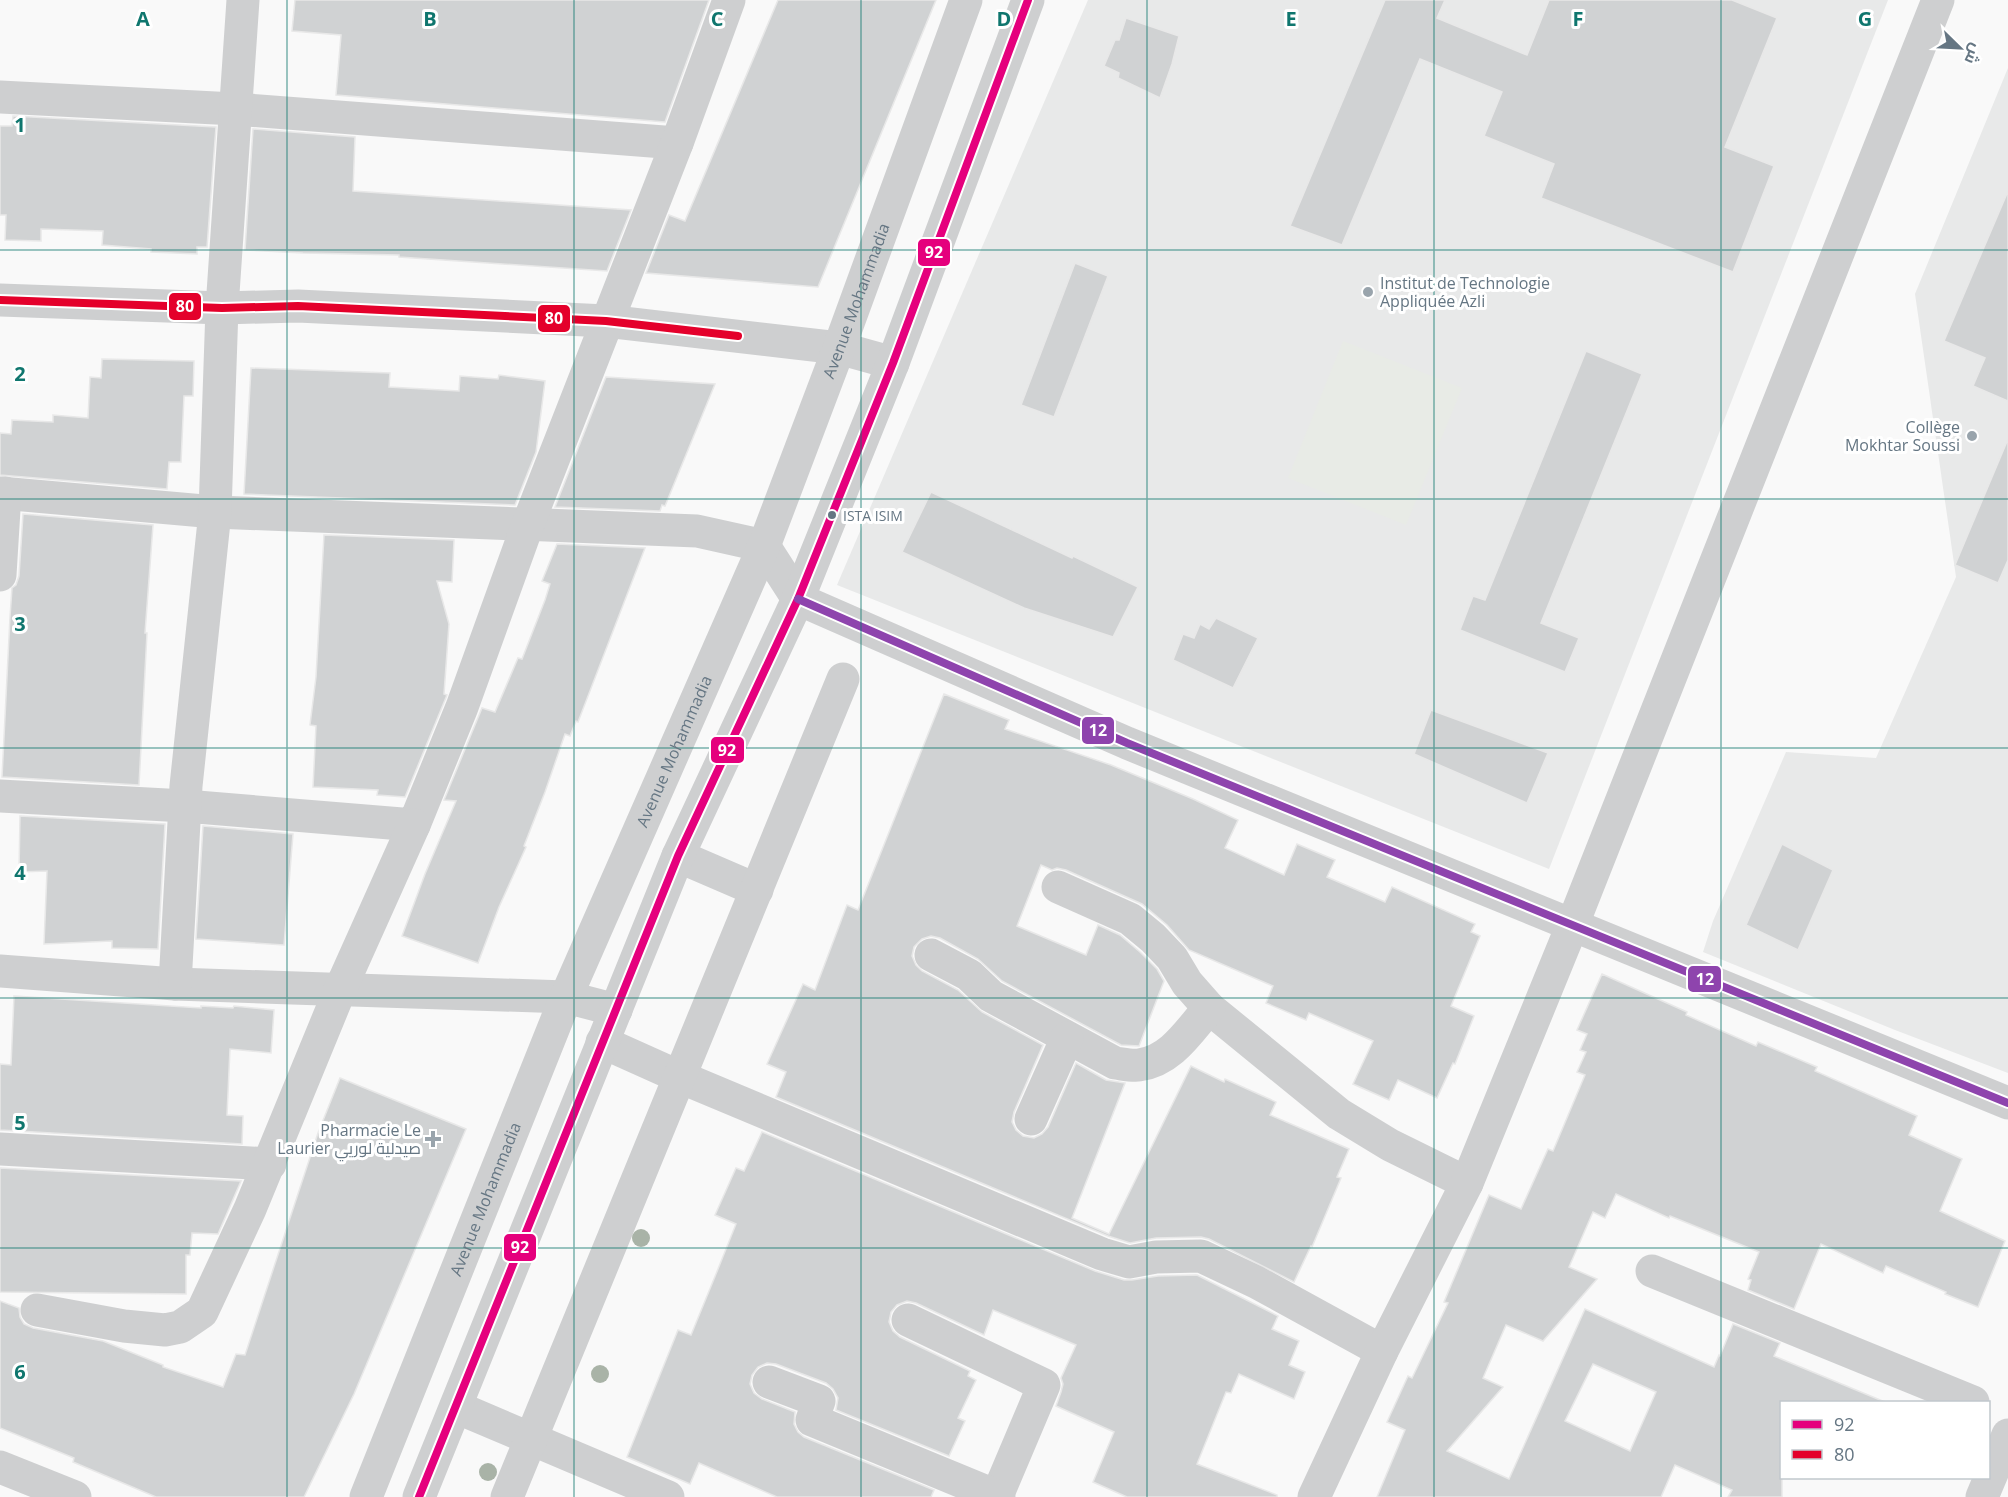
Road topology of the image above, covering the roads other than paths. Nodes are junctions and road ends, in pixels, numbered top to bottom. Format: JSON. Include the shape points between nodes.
{"nodes":[{"id":1,"x":243,"y":0,"type":"edge"},
{"id":2,"x":729,"y":0,"type":"edge"},
{"id":3,"x":966,"y":0,"type":"edge"},
{"id":4,"x":1028,"y":0,"type":"edge"},
{"id":5,"x":1938,"y":0,"type":"edge"},
{"id":6,"x":0,"y":97,"type":"edge"},
{"id":7,"x":235,"y":109,"type":"junction"},
{"id":8,"x":677,"y":143,"type":"junction"},
{"id":9,"x":0,"y":300,"type":"edge"},
{"id":10,"x":222,"y":308,"type":"junction"},
{"id":11,"x":606,"y":321,"type":"junction"},
{"id":12,"x":839,"y":348,"type":"junction"},
{"id":13,"x":893,"y":363,"type":"junction"},
{"id":14,"x":2,"y":493,"type":"edge"},
{"id":15,"x":216,"y":512,"type":"junction"},
{"id":16,"x":528,"y":524,"type":"junction"},
{"id":17,"x":764,"y":546,"type":"junction"},
{"id":18,"x":0,"y":575,"type":"edge"},
{"id":19,"x":798,"y":599,"type":"junction"},
{"id":20,"x":843,"y":680,"type":"dead end"},
{"id":21,"x":0,"y":796,"type":"edge"},
{"id":22,"x":185,"y":806,"type":"junction"},
{"id":23,"x":414,"y":825,"type":"junction"},
{"id":24,"x":678,"y":856,"type":"junction"},
{"id":25,"x":1058,"y":887,"type":"dead end"},
{"id":26,"x":757,"y":890,"type":"junction"},
{"id":27,"x":1572,"y":926,"type":"junction"},
{"id":28,"x":931,"y":955,"type":"dead end"},
{"id":29,"x":0,"y":971,"type":"edge"},
{"id":30,"x":175,"y":984,"type":"junction"},
{"id":31,"x":340,"y":990,"type":"junction"},
{"id":32,"x":566,"y":997,"type":"junction"},
{"id":33,"x":1209,"y":1008,"type":"junction"},
{"id":34,"x":616,"y":1010,"type":"junction"},
{"id":35,"x":1067,"y":1038,"type":"junction"},
{"id":36,"x":602,"y":1042,"type":"junction"},
{"id":37,"x":680,"y":1077,"type":"junction"},
{"id":38,"x":2008,"y":1103,"type":"edge"},
{"id":39,"x":1031,"y":1119,"type":"dead end"},
{"id":40,"x":0,"y":1149,"type":"edge"},
{"id":41,"x":270,"y":1164,"type":"junction"},
{"id":42,"x":1467,"y":1183,"type":"junction"},
{"id":43,"x":1652,"y":1271,"type":"dead end"},
{"id":44,"x":37,"y":1310,"type":"dead end"},
{"id":45,"x":908,"y":1320,"type":"dead end"},
{"id":46,"x":1382,"y":1351,"type":"junction"},
{"id":47,"x":769,"y":1382,"type":"dead end"},
{"id":48,"x":1971,"y":1401,"type":"edge"},
{"id":49,"x":456,"y":1407,"type":"junction"},
{"id":50,"x":1990,"y":1409,"type":"edge"},
{"id":51,"x":2008,"y":1417,"type":"edge"},
{"id":52,"x":2008,"y":1435,"type":"edge"},
{"id":53,"x":531,"y":1438,"type":"junction"},
{"id":54,"x":0,"y":1467,"type":"edge"},
{"id":55,"x":1990,"y":1478,"type":"edge"},
{"id":56,"x":1990,"y":1479,"type":"edge"},
{"id":57,"x":75,"y":1497,"type":"edge"},
{"id":58,"x":366,"y":1497,"type":"edge"},
{"id":59,"x":419,"y":1497,"type":"edge"},
{"id":60,"x":507,"y":1497,"type":"edge"},
{"id":61,"x":668,"y":1497,"type":"edge"},
{"id":62,"x":998,"y":1497,"type":"edge"},
{"id":63,"x":1314,"y":1497,"type":"edge"},
{"id":64,"x":1982,"y":1497,"type":"edge"}],
"edges":[{"from":1,"to":7,"type":"street"},
{"from":2,"to":8,"type":"street"},
{"from":3,"to":12,"type":"street","name":"Avenue Mohammadia"},
{"from":4,"to":13,"type":"street"},
{"from":5,"to":27,"type":"street"},
{"from":6,"to":7,"type":"street"},
{"from":7,"to":8,"type":"street"},
{"from":7,"to":10,"type":"street"},
{"from":8,"to":11,"type":"street"},
{"from":9,"to":10,"type":"street"},
{"from":10,"to":11,"type":"street","via":[[298,306]]},
{"from":10,"to":15,"type":"street"},
{"from":11,"to":12,"type":"street"},
{"from":11,"to":16,"type":"street"},
{"from":12,"to":13,"type":"street"},
{"from":12,"to":17,"type":"street","name":"Avenue Mohammadia"},
{"from":13,"to":19,"type":"street"},
{"from":14,"to":15,"type":"street"},
{"from":14,"to":18,"type":"street"},
{"from":15,"to":16,"type":"street"},
{"from":15,"to":22,"type":"street"},
{"from":16,"to":17,"type":"street","via":[[697,531]]},
{"from":16,"to":23,"type":"street","via":[[462,707]]},
{"from":17,"to":19,"type":"street"},
{"from":17,"to":32,"type":"street","name":"Avenue Mohammadia"},
{"from":19,"to":24,"type":"street"},
{"from":19,"to":27,"type":"street","via":[[1127,743]]},
{"from":20,"to":26,"type":"street"},
{"from":21,"to":22,"type":"street"},
{"from":22,"to":23,"type":"street"},
{"from":22,"to":30,"type":"street"},
{"from":23,"to":31,"type":"street"},
{"from":24,"to":26,"type":"street"},
{"from":24,"to":34,"type":"street"},
{"from":25,"to":33,"type":"street","via":[[1130,919],[1145,931],[1172,958]]},
{"from":26,"to":37,"type":"street"},
{"from":27,"to":38,"type":"street"},
{"from":27,"to":42,"type":"street"},
{"from":28,"to":35,"type":"street","via":[[969,975],[991,996]]},
{"from":29,"to":30,"type":"street"},
{"from":30,"to":31,"type":"street"},
{"from":31,"to":32,"type":"street"},
{"from":31,"to":41,"type":"street"},
{"from":32,"to":34,"type":"street"},
{"from":32,"to":58,"type":"street","name":"Avenue Mohammadia"},
{"from":33,"to":35,"type":"street","via":[[1174,1049],[1155,1062],[1137,1066],[1115,1063]]},
{"from":33,"to":42,"type":"street","via":[[1338,1114]]},
{"from":34,"to":36,"type":"street"},
{"from":35,"to":39,"type":"street"},
{"from":36,"to":37,"type":"street"},
{"from":36,"to":49,"type":"street"},
{"from":37,"to":46,"type":"street","via":[[1102,1254],[1129,1262],[1201,1256]]},
{"from":37,"to":53,"type":"street"},
{"from":40,"to":41,"type":"street"},
{"from":41,"to":44,"type":"street","via":[[202,1312],[191,1321],[165,1330]]},
{"from":42,"to":46,"type":"street"},
{"from":43,"to":48,"type":"street"},
{"from":45,"to":62,"type":"street","via":[[1044,1385]]},
{"from":46,"to":63,"type":"street"},
{"from":47,"to":62,"type":"street","via":[[819,1401],[812,1420]]},
{"from":49,"to":53,"type":"street"},
{"from":49,"to":59,"type":"street"},
{"from":50,"to":51,"type":"street"},
{"from":52,"to":55,"type":"street"},
{"from":53,"to":60,"type":"street"},
{"from":53,"to":61,"type":"street"},
{"from":54,"to":57,"type":"street"},
{"from":56,"to":64,"type":"street"}]}
